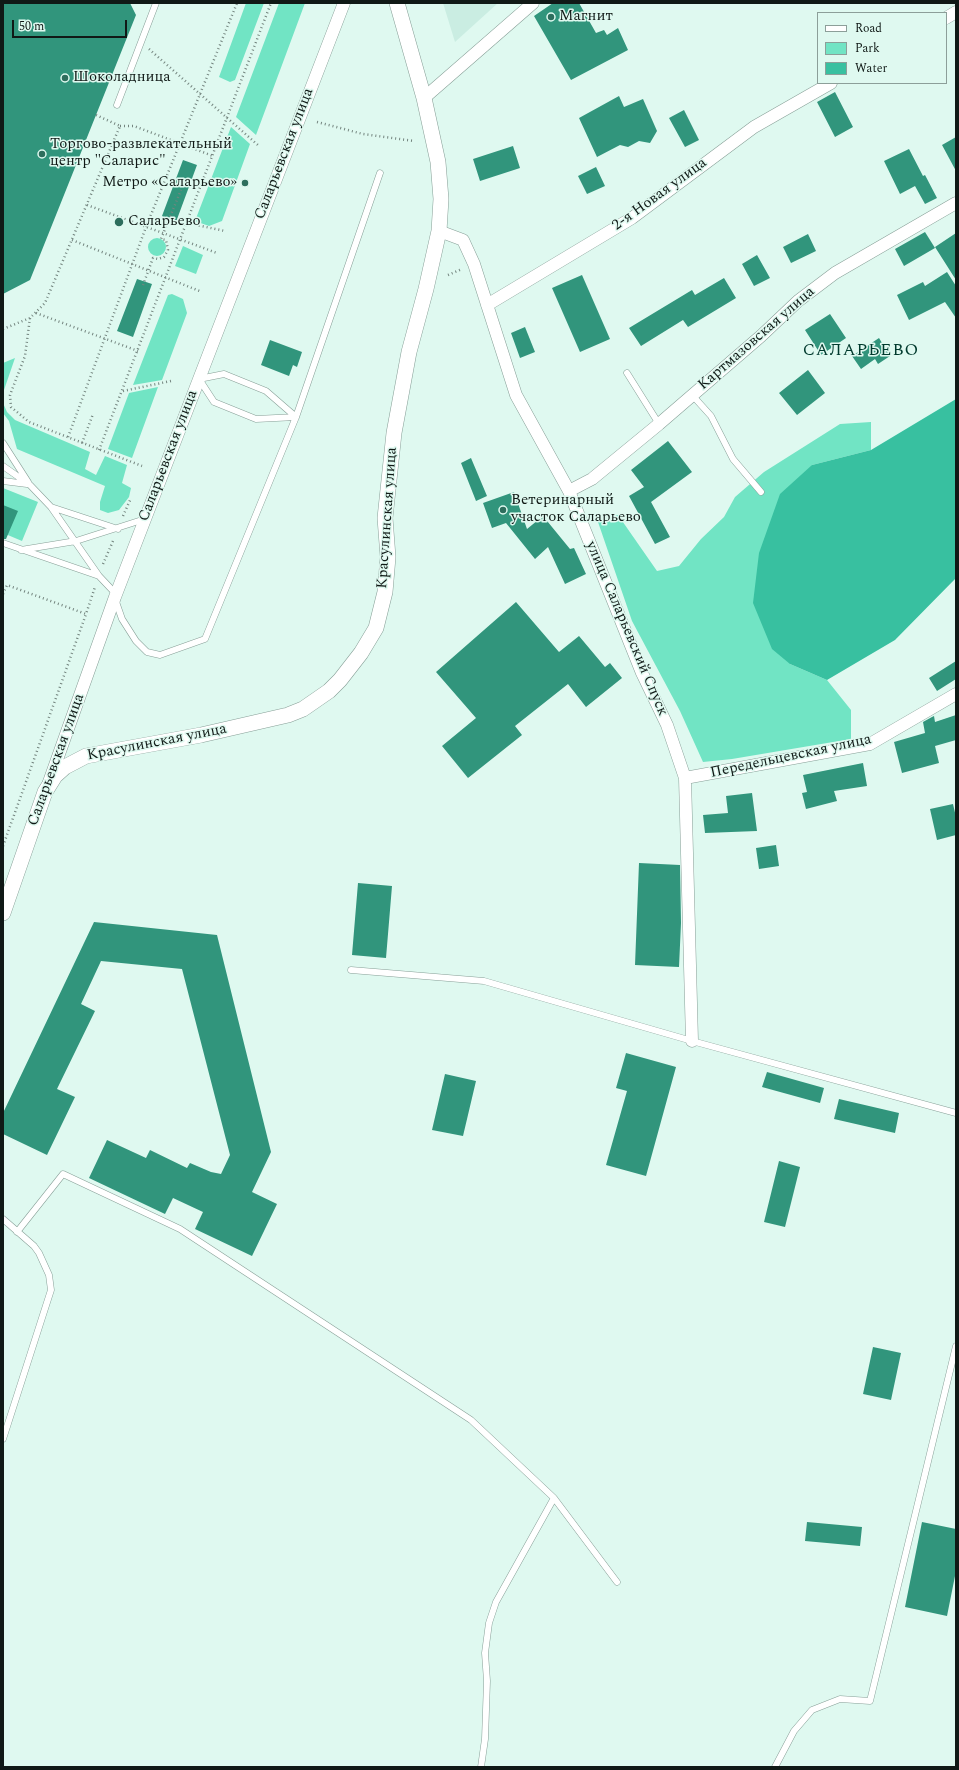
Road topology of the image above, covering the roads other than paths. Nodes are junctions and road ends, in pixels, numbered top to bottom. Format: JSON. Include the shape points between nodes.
{"nodes":[{"id":1,"x":156,"y":3,"type":"edge"},
{"id":2,"x":344,"y":3,"type":"edge"},
{"id":3,"x":397,"y":3,"type":"edge"},
{"id":4,"x":533,"y":3,"type":"edge"},
{"id":5,"x":956,"y":12,"type":"edge"},
{"id":6,"x":947,"y":17,"type":"edge"},
{"id":7,"x":829,"y":84,"type":"edge"},
{"id":8,"x":424,"y":98,"type":"junction"},
{"id":9,"x":118,"y":106,"type":"dead end"},
{"id":10,"x":380,"y":174,"type":"dead end"},
{"id":11,"x":956,"y":203,"type":"edge"},
{"id":12,"x":439,"y":231,"type":"junction"},
{"id":13,"x":487,"y":305,"type":"junction"},
{"id":14,"x":627,"y":373,"type":"dead end"},
{"id":15,"x":199,"y":379,"type":"junction"},
{"id":16,"x":693,"y":396,"type":"junction"},
{"id":17,"x":296,"y":417,"type":"junction"},
{"id":18,"x":659,"y":424,"type":"junction"},
{"id":19,"x":3,"y":442,"type":"edge"},
{"id":20,"x":3,"y":466,"type":"edge"},
{"id":21,"x":3,"y":481,"type":"edge"},
{"id":22,"x":30,"y":485,"type":"junction"},
{"id":23,"x":569,"y":491,"type":"junction"},
{"id":24,"x":761,"y":492,"type":"dead end"},
{"id":25,"x":51,"y":506,"type":"junction"},
{"id":26,"x":145,"y":519,"type":"junction"},
{"id":27,"x":118,"y":528,"type":"junction"},
{"id":28,"x":76,"y":542,"type":"junction"},
{"id":29,"x":3,"y":543,"type":"edge"},
{"id":30,"x":21,"y":550,"type":"junction"},
{"id":31,"x":99,"y":576,"type":"junction"},
{"id":32,"x":116,"y":596,"type":"junction"},
{"id":33,"x":956,"y":694,"type":"edge"},
{"id":34,"x":685,"y":778,"type":"junction"},
{"id":35,"x":45,"y":792,"type":"junction"},
{"id":36,"x":3,"y":913,"type":"edge"},
{"id":37,"x":351,"y":970,"type":"dead end"},
{"id":38,"x":692,"y":1041,"type":"junction"},
{"id":39,"x":956,"y":1113,"type":"edge"},
{"id":40,"x":3,"y":1219,"type":"edge"},
{"id":41,"x":17,"y":1232,"type":"junction"},
{"id":42,"x":956,"y":1346,"type":"edge"},
{"id":43,"x":3,"y":1439,"type":"edge"},
{"id":44,"x":554,"y":1498,"type":"junction"},
{"id":45,"x":618,"y":1582,"type":"dead end"},
{"id":46,"x":481,"y":1767,"type":"edge"},
{"id":47,"x":776,"y":1767,"type":"edge"}],
"edges":[{"from":1,"to":9,"type":"lane"},
{"from":2,"to":15,"type":"street","name":"Саларьевская улица"},
{"from":3,"to":8,"type":"street"},
{"from":4,"to":8,"type":"street"},
{"from":5,"to":6,"type":"street"},
{"from":7,"to":13,"type":"street","name":"2-я Новая улица","via":[[754,127],[632,218]]},
{"from":8,"to":12,"type":"street","name":"Красулинская улица","via":[[438,162],[441,199]]},
{"from":10,"to":17,"type":"lane"},
{"from":11,"to":16,"type":"street","name":"Картмазовская улица","via":[[835,273],[798,301]]},
{"from":12,"to":13,"type":"street","name":"улица Саларьевский Спуск","via":[[463,240],[474,264]]},
{"from":12,"to":35,"type":"street","name":"Красулинская улица","via":[[409,352],[394,433],[385,518],[388,557],[384,592],[376,628],[361,654],[329,691],[303,709],[288,715],[201,735],[86,756],[75,760],[55,776]]},
{"from":13,"to":23,"type":"street","name":"улица Саларьевский Спуск","via":[[516,395]]},
{"from":14,"to":18,"type":"lane"},
{"from":15,"to":17,"type":"lane","via":[[224,374],[266,391]]},
{"from":15,"to":17,"type":"lane","via":[[214,402],[256,419]]},
{"from":15,"to":26,"type":"street","name":"Саларьевская улица"},
{"from":16,"to":18,"type":"street","name":"Картмазовская улица"},
{"from":16,"to":24,"type":"lane","via":[[711,416],[733,459]]},
{"from":17,"to":32,"type":"lane","via":[[205,639],[160,655],[147,652],[136,641],[122,619]]},
{"from":18,"to":23,"type":"street","name":"Картмазовская улица","via":[[592,479]]},
{"from":19,"to":22,"type":"lane"},
{"from":20,"to":22,"type":"lane"},
{"from":21,"to":22,"type":"lane"},
{"from":22,"to":25,"type":"lane"},
{"from":23,"to":34,"type":"street","name":"улица Саларьевский Спуск","via":[[642,673],[667,725]]},
{"from":25,"to":27,"type":"lane"},
{"from":25,"to":28,"type":"lane"},
{"from":26,"to":27,"type":"lane"},
{"from":26,"to":32,"type":"street","name":"Саларьевская улица"},
{"from":27,"to":28,"type":"lane"},
{"from":28,"to":30,"type":"lane"},
{"from":28,"to":31,"type":"lane"},
{"from":29,"to":30,"type":"lane"},
{"from":30,"to":31,"type":"lane"},
{"from":31,"to":32,"type":"lane"},
{"from":32,"to":35,"type":"street","name":"Саларьевская улица"},
{"from":33,"to":34,"type":"street","name":"Передельцевская улица","via":[[870,744]]},
{"from":34,"to":38,"type":"street","name":"улица Саларьевский Спуск"},
{"from":35,"to":36,"type":"street","name":"Саларьевская улица"},
{"from":37,"to":38,"type":"lane","via":[[484,981]]},
{"from":38,"to":39,"type":"lane"},
{"from":40,"to":41,"type":"lane"},
{"from":41,"to":43,"type":"lane","via":[[39,1253],[49,1275],[52,1290]]},
{"from":41,"to":44,"type":"lane","via":[[62,1174],[180,1229],[471,1420]]},
{"from":42,"to":47,"type":"lane","via":[[870,1701],[840,1699],[812,1710],[794,1731]]},
{"from":44,"to":45,"type":"lane"},
{"from":44,"to":46,"type":"lane","via":[[496,1602],[489,1623],[485,1653],[486,1739]]}]}
